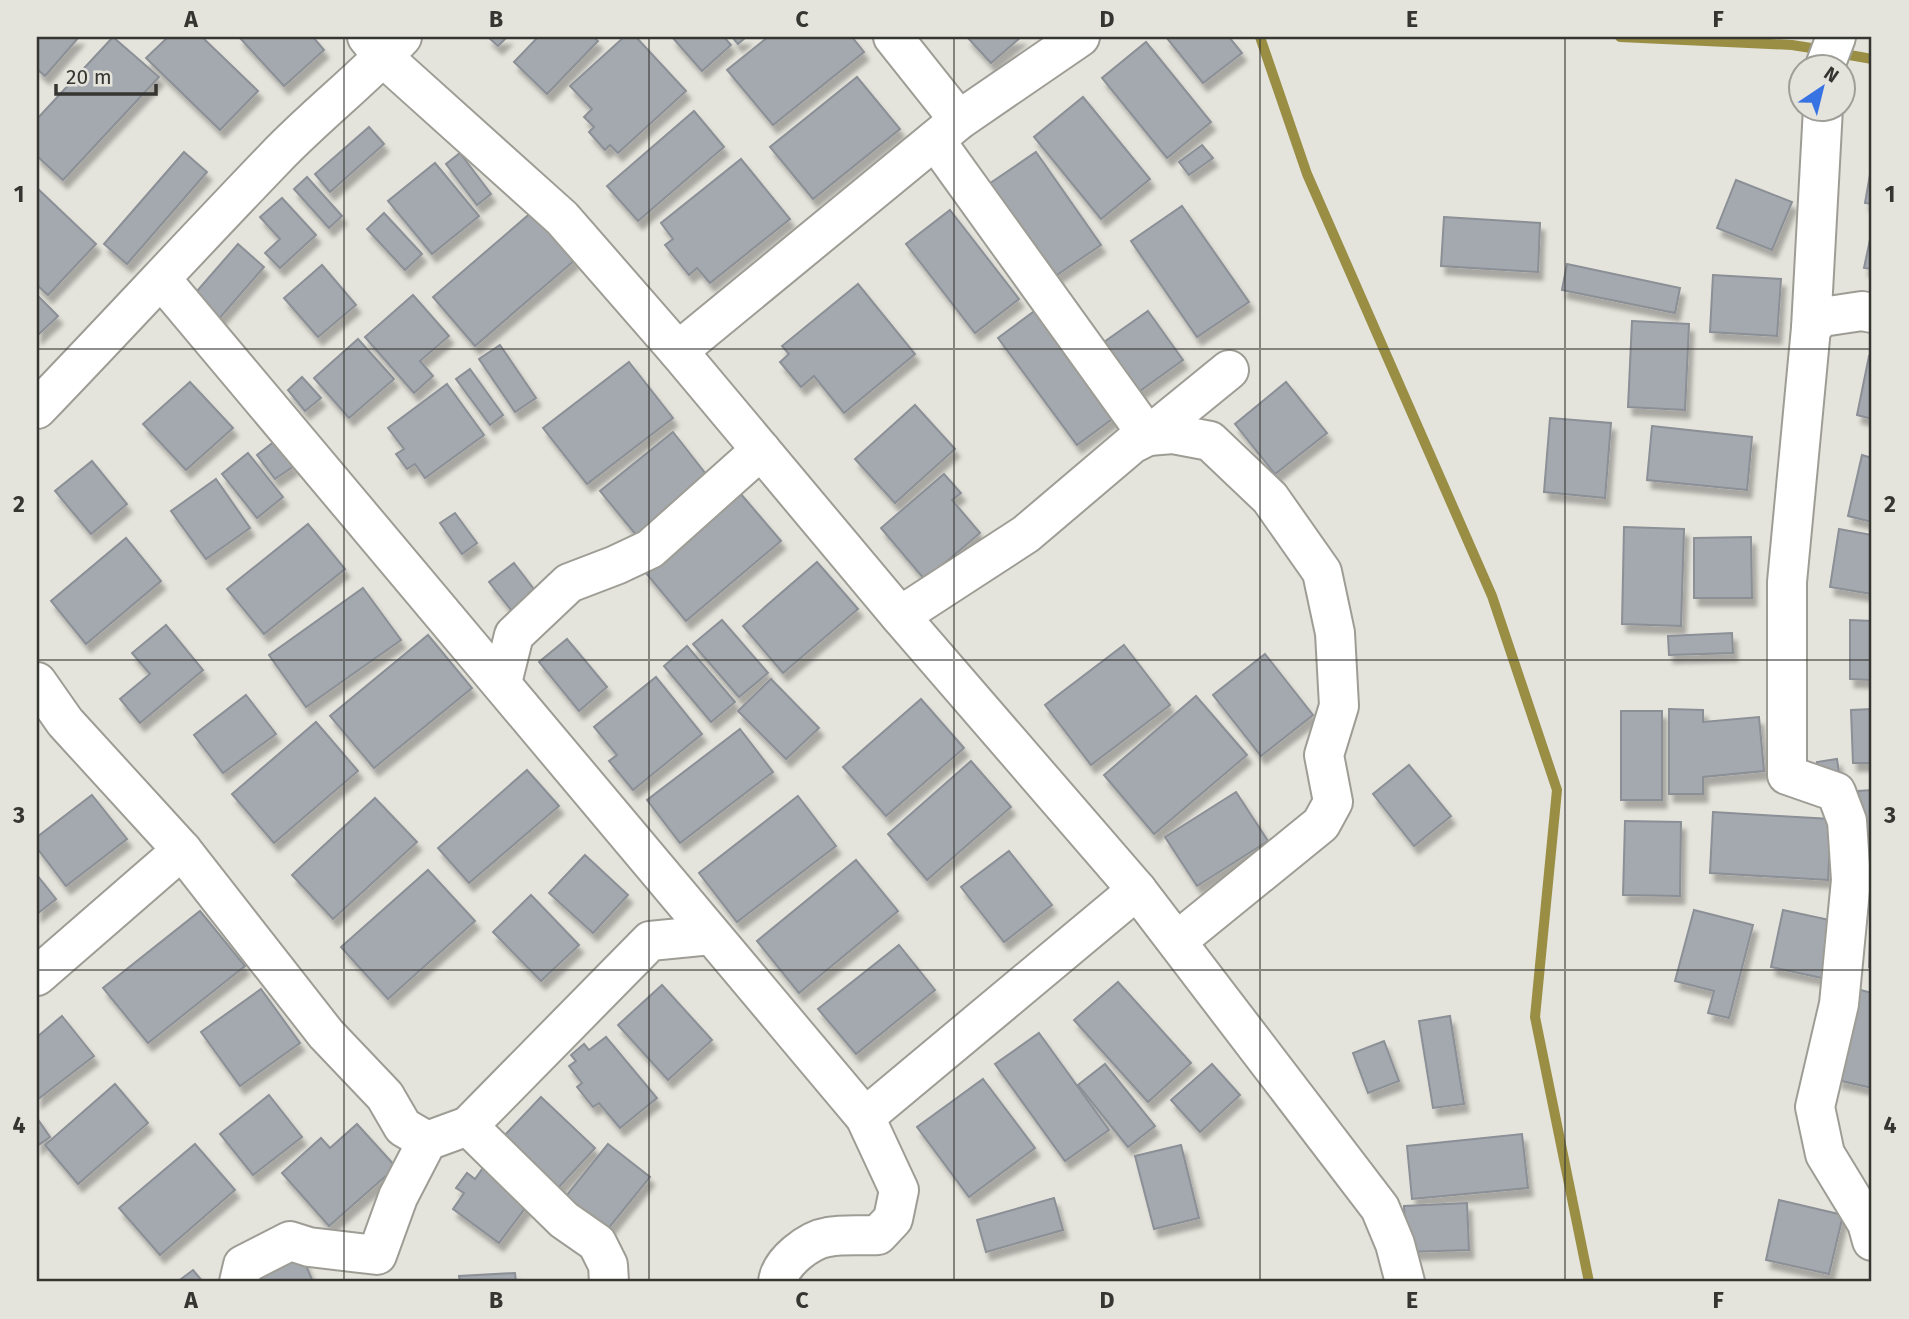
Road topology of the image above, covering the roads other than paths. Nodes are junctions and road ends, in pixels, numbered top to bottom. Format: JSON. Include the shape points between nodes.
{"nodes":[{"id":1,"x":894,"y":37,"type":"edge"},
{"id":2,"x":1080,"y":37,"type":"edge"},
{"id":3,"x":384,"y":43,"type":"edge"},
{"id":4,"x":1822,"y":122,"type":"edge"},
{"id":5,"x":947,"y":130,"type":"junction"},
{"id":6,"x":162,"y":280,"type":"junction"},
{"id":7,"x":1872,"y":313,"type":"edge"},
{"id":8,"x":1811,"y":328,"type":"junction"},
{"id":9,"x":678,"y":351,"type":"junction"},
{"id":10,"x":1229,"y":370,"type":"dead end"},
{"id":11,"x":37,"y":409,"type":"edge"},
{"id":12,"x":1148,"y":436,"type":"junction"},
{"id":13,"x":761,"y":450,"type":"junction"},
{"id":14,"x":900,"y":616,"type":"junction"},
{"id":15,"x":37,"y":682,"type":"edge"},
{"id":16,"x":502,"y":683,"type":"junction"},
{"id":17,"x":182,"y":850,"type":"junction"},
{"id":18,"x":656,"y":867,"type":"junction"},
{"id":19,"x":1137,"y":890,"type":"junction"},
{"id":20,"x":711,"y":934,"type":"junction"},
{"id":21,"x":650,"y":941,"type":"junction"},
{"id":22,"x":1177,"y":941,"type":"junction"},
{"id":23,"x":37,"y":976,"type":"edge"},
{"id":24,"x":865,"y":1117,"type":"junction"},
{"id":25,"x":468,"y":1126,"type":"junction"},
{"id":26,"x":427,"y":1141,"type":"junction"},
{"id":27,"x":1872,"y":1241,"type":"edge"},
{"id":28,"x":239,"y":1282,"type":"edge"},
{"id":29,"x":609,"y":1282,"type":"edge"},
{"id":30,"x":778,"y":1282,"type":"edge"},
{"id":31,"x":1405,"y":1282,"type":"edge"}],
"edges":[{"from":1,"to":5,"type":"street"},
{"from":2,"to":5,"type":"street"},
{"from":3,"to":6,"type":"street"},
{"from":3,"to":9,"type":"street","via":[[562,218]]},
{"from":4,"to":8,"type":"street"},
{"from":5,"to":9,"type":"street"},
{"from":5,"to":12,"type":"street"},
{"from":6,"to":11,"type":"street"},
{"from":6,"to":16,"type":"street"},
{"from":7,"to":8,"type":"street","via":[[1822,317]]},
{"from":8,"to":27,"type":"street","via":[[1787,582],[1787,775],[1836,792],[1847,821],[1851,880],[1839,1004],[1815,1107],[1825,1154],[1867,1223]]},
{"from":9,"to":13,"type":"street"},
{"from":10,"to":12,"type":"street"},
{"from":12,"to":14,"type":"street","via":[[1132,444],[1026,534]]},
{"from":12,"to":22,"type":"street","via":[[1173,434],[1210,441],[1270,498],[1322,572],[1335,633],[1339,706],[1324,755],[1333,802],[1321,824]]},
{"from":13,"to":14,"type":"street"},
{"from":13,"to":16,"type":"street","via":[[650,549],[569,583],[514,635]]},
{"from":14,"to":19,"type":"street"},
{"from":15,"to":17,"type":"street","via":[[65,722]]},
{"from":16,"to":18,"type":"street"},
{"from":17,"to":23,"type":"street"},
{"from":17,"to":26,"type":"street","via":[[326,1034],[385,1096],[403,1127]]},
{"from":18,"to":20,"type":"street"},
{"from":18,"to":21,"type":"street"},
{"from":19,"to":22,"type":"street"},
{"from":19,"to":24,"type":"street"},
{"from":20,"to":21,"type":"street"},
{"from":20,"to":24,"type":"street"},
{"from":21,"to":25,"type":"street"},
{"from":22,"to":31,"type":"street","via":[[1380,1208]]},
{"from":24,"to":30,"type":"street","via":[[899,1190],[893,1219],[878,1235],[827,1237],[795,1253]]},
{"from":25,"to":26,"type":"street"},
{"from":25,"to":29,"type":"street","via":[[564,1220],[597,1243],[608,1265]]},
{"from":26,"to":28,"type":"street","via":[[398,1197],[377,1255],[290,1241],[243,1265]]}]}
